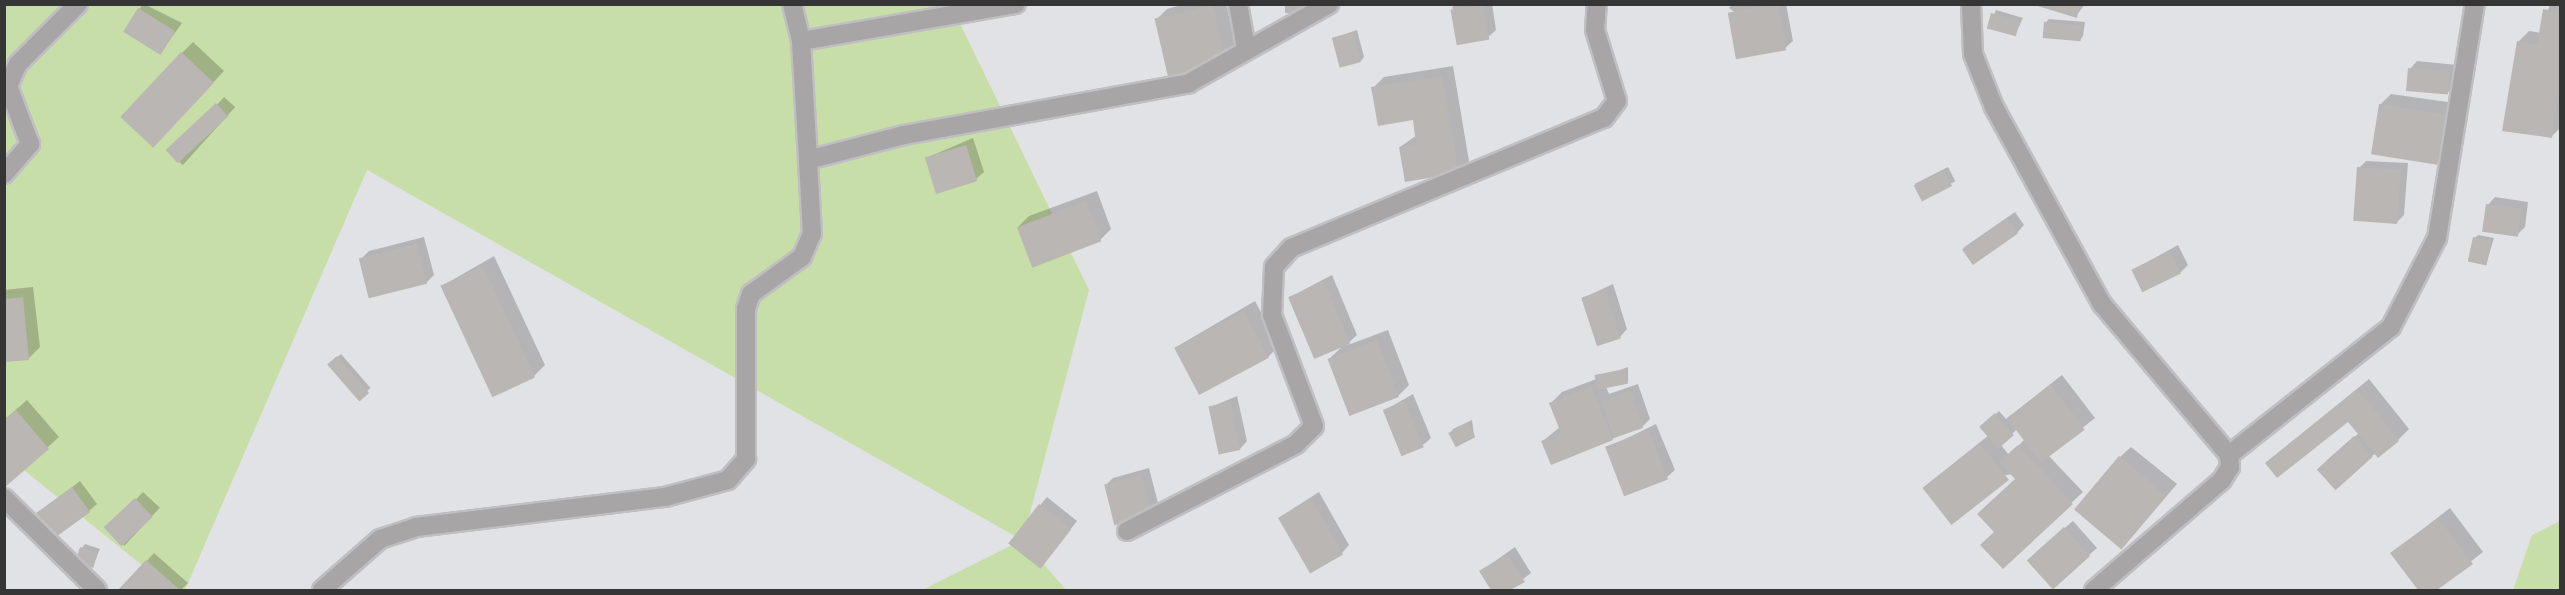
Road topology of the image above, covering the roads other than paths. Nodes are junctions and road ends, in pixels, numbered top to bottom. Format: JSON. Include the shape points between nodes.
{"nodes":[{"id":1,"x":78,"y":4,"type":"edge"},
{"id":2,"x":792,"y":4,"type":"edge"},
{"id":3,"x":1016,"y":4,"type":"edge"},
{"id":4,"x":1238,"y":4,"type":"edge"},
{"id":5,"x":1329,"y":4,"type":"edge"},
{"id":6,"x":1597,"y":4,"type":"edge"},
{"id":7,"x":1971,"y":4,"type":"edge"},
{"id":8,"x":2475,"y":4,"type":"edge"},
{"id":9,"x":801,"y":41,"type":"junction"},
{"id":10,"x":1246,"y":48,"type":"junction"},
{"id":11,"x":808,"y":160,"type":"junction"},
{"id":12,"x":4,"y":174,"type":"edge"},
{"id":13,"x":2229,"y":455,"type":"junction"},
{"id":14,"x":4,"y":498,"type":"edge"},
{"id":15,"x":1127,"y":531,"type":"dead end"},
{"id":16,"x":2098,"y":589,"type":"edge"},
{"id":17,"x":97,"y":591,"type":"edge"},
{"id":18,"x":322,"y":591,"type":"edge"}],
"edges":[{"from":1,"to":12,"type":"street","via":[[18,64],[8,86],[30,144]]},
{"from":2,"to":9,"type":"street"},
{"from":3,"to":9,"type":"street"},
{"from":4,"to":10,"type":"street"},
{"from":5,"to":10,"type":"street"},
{"from":6,"to":15,"type":"street","via":[[1595,30],[1617,101],[1604,118],[1291,248],[1274,267],[1272,315],[1314,426],[1296,444]]},
{"from":7,"to":13,"type":"street","via":[[1973,54],[1994,107],[2102,304]]},
{"from":8,"to":13,"type":"street","via":[[2437,238],[2391,327]]},
{"from":9,"to":11,"type":"street"},
{"from":10,"to":11,"type":"street","via":[[1190,83],[1159,92],[914,133]]},
{"from":11,"to":18,"type":"street","via":[[812,234],[802,257],[751,294],[746,309],[746,459],[728,480],[665,497],[416,527],[380,539]]},
{"from":13,"to":16,"type":"street","via":[[2230,467],[2222,480]]},
{"from":14,"to":17,"type":"street"}]}
